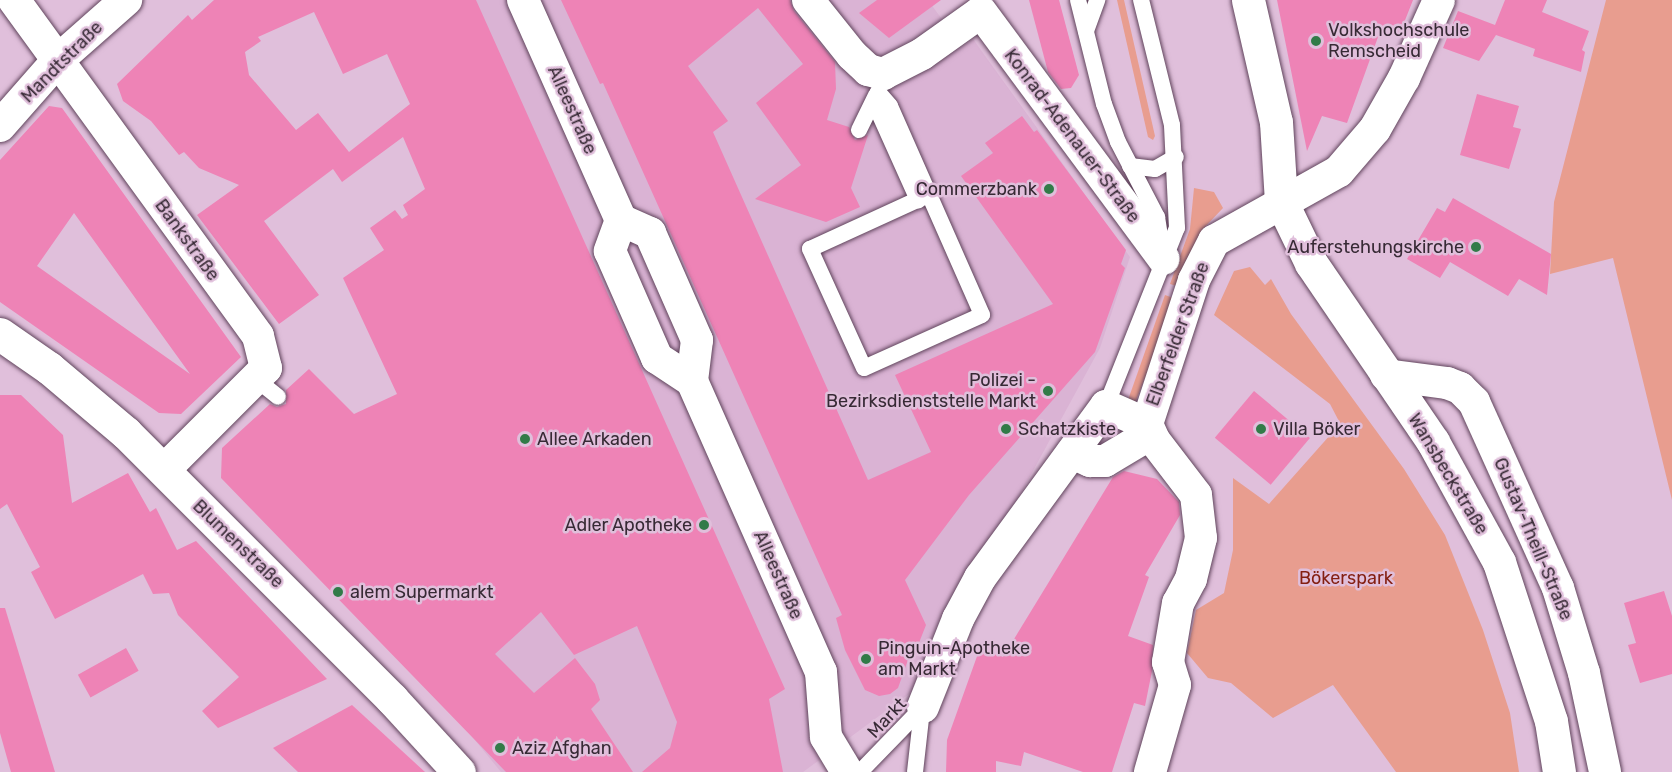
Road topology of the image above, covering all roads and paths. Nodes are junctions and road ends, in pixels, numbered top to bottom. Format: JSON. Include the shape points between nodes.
{"nodes":[{"id":1,"x":14,"y":0,"type":"edge"},
{"id":2,"x":126,"y":0,"type":"edge"},
{"id":3,"x":523,"y":0,"type":"edge"},
{"id":4,"x":808,"y":0,"type":"edge"},
{"id":5,"x":1078,"y":0,"type":"edge"},
{"id":6,"x":1098,"y":0,"type":"edge"},
{"id":7,"x":1141,"y":0,"type":"edge"},
{"id":8,"x":1248,"y":0,"type":"edge"},
{"id":9,"x":1439,"y":0,"type":"edge"},
{"id":10,"x":1086,"y":31,"type":"junction"},
{"id":11,"x":58,"y":60,"type":"junction"},
{"id":12,"x":880,"y":83,"type":"junction"},
{"id":13,"x":0,"y":126,"type":"edge"},
{"id":14,"x":859,"y":130,"type":"dead end"},
{"id":15,"x":1176,"y":157,"type":"junction"},
{"id":16,"x":1130,"y":166,"type":"junction"},
{"id":17,"x":923,"y":198,"type":"junction"},
{"id":18,"x":1281,"y":201,"type":"junction"},
{"id":19,"x":621,"y":220,"type":"junction"},
{"id":20,"x":1164,"y":260,"type":"junction"},
{"id":21,"x":0,"y":334,"type":"edge"},
{"id":22,"x":1386,"y":375,"type":"junction"},
{"id":23,"x":692,"y":381,"type":"junction"},
{"id":24,"x":1106,"y":406,"type":"junction"},
{"id":25,"x":1147,"y":423,"type":"junction"},
{"id":26,"x":1072,"y":453,"type":"junction"},
{"id":27,"x":164,"y":470,"type":"junction"},
{"id":28,"x":923,"y":707,"type":"junction"},
{"id":29,"x":459,"y":772,"type":"edge"},
{"id":30,"x":847,"y":772,"type":"edge"},
{"id":31,"x":860,"y":772,"type":"edge"},
{"id":32,"x":915,"y":772,"type":"edge"},
{"id":33,"x":1150,"y":772,"type":"edge"},
{"id":34,"x":1559,"y":772,"type":"edge"},
{"id":35,"x":1605,"y":772,"type":"edge"}],
"edges":[{"from":1,"to":11,"type":"street","name":"Bankstraße"},
{"from":2,"to":11,"type":"street","name":"Mandtstraße"},
{"from":3,"to":19,"type":"street","name":"Alleestraße"},
{"from":4,"to":12,"type":"street"},
{"from":5,"to":10,"type":"lane"},
{"from":6,"to":10,"type":"lane"},
{"from":7,"to":15,"type":"lane"},
{"from":8,"to":18,"type":"main road","via":[[1276,122]]},
{"from":9,"to":18,"type":"street","name":"Elberfelder Straße","via":[[1404,78],[1375,129],[1339,171]]},
{"from":10,"to":16,"type":"lane","via":[[1104,104]]},
{"from":11,"to":13,"type":"street","name":"Mandtstraße"},
{"from":11,"to":27,"type":"street","name":"Bankstraße","via":[[258,336],[267,381]]},
{"from":12,"to":14,"type":"lane"},
{"from":12,"to":17,"type":"lane"},
{"from":12,"to":20,"type":"street","name":"Konrad-Adenauer-Straße","via":[[981,12]]},
{"from":15,"to":16,"type":"lane","via":[[1155,169]]},
{"from":15,"to":20,"type":"lane","via":[[1177,228]]},
{"from":16,"to":20,"type":"lane","via":[[1157,217]]},
{"from":17,"to":17,"type":"lane","via":[[810,249],[864,368],[982,315]]},
{"from":18,"to":22,"type":"main road","name":"Wansbeckstraße","via":[[1311,264]]},
{"from":18,"to":25,"type":"street","name":"Elberfelder Straße","via":[[1214,241],[1179,322]]},
{"from":19,"to":23,"type":"street","via":[[650,233],[693,330],[697,340]]},
{"from":19,"to":23,"type":"street","via":[[609,251],[657,358]]},
{"from":20,"to":24,"type":"lane"},
{"from":21,"to":27,"type":"main road","name":"Blumenstraße","via":[[80,392]]},
{"from":22,"to":34,"type":"main road","name":"Wansbeckstraße","via":[[1463,491],[1499,562],[1541,688]]},
{"from":22,"to":35,"type":"street","name":"Gustav-Theill-Straße","via":[[1447,383],[1460,388],[1474,402],[1558,588],[1584,673]]},
{"from":23,"to":30,"type":"street","name":"Alleestraße","via":[[821,672],[826,737]]},
{"from":24,"to":25,"type":"street","name":"Elberfelder Straße"},
{"from":24,"to":26,"type":"street"},
{"from":25,"to":26,"type":"street","name":"Elberfelder Straße","via":[[1138,441],[1105,461],[1090,461]]},
{"from":25,"to":33,"type":"street","via":[[1154,440],[1196,495],[1201,538],[1191,579],[1178,603],[1167,662],[1175,685]]},
{"from":26,"to":28,"type":"street","via":[[967,599]]},
{"from":27,"to":29,"type":"main road","name":"Blumenstraße","via":[[392,699]]},
{"from":28,"to":31,"type":"lane","name":"Markt"},
{"from":28,"to":32,"type":"lane","name":"Markt"}]}
